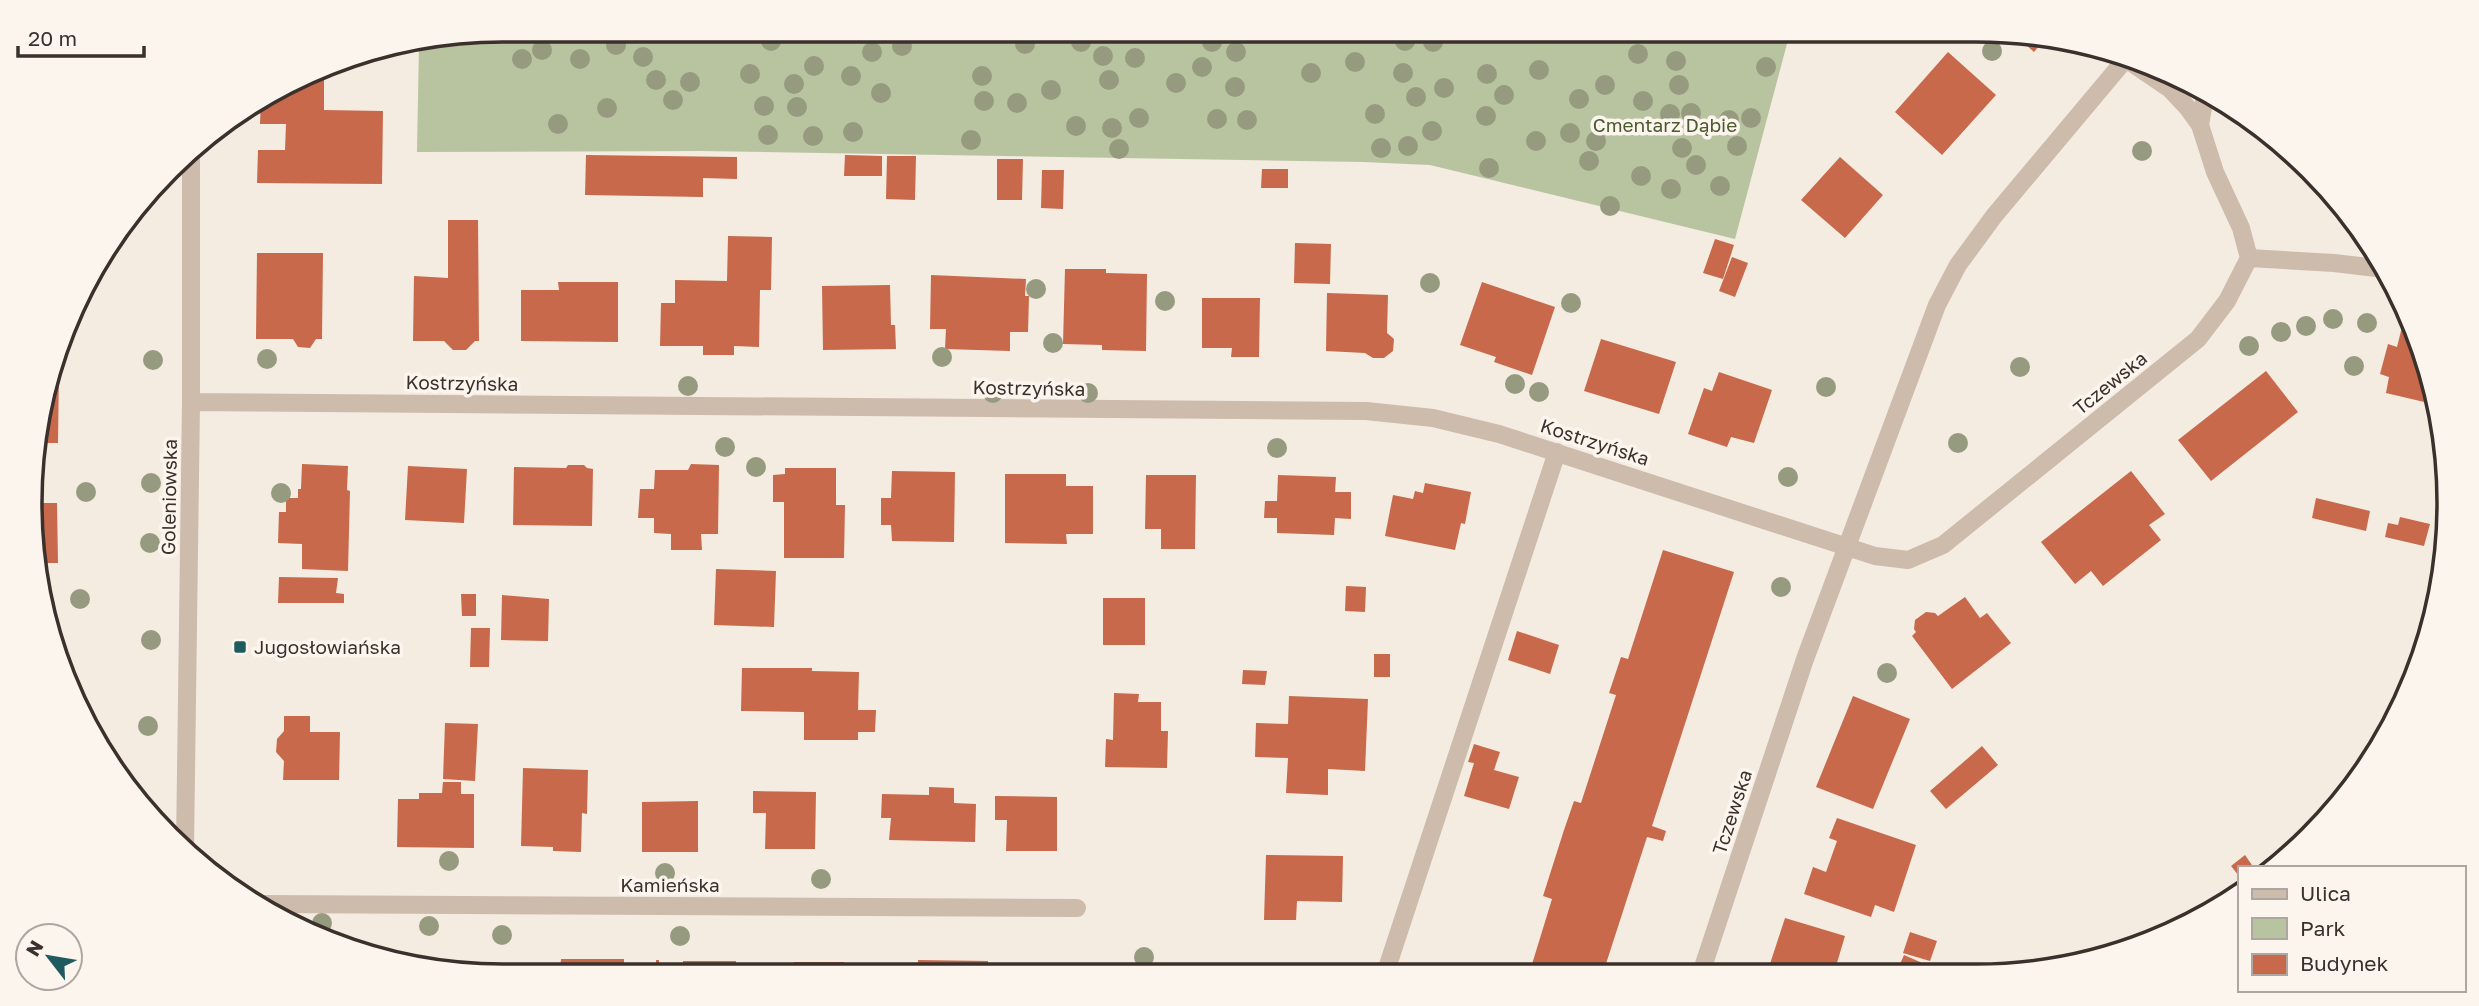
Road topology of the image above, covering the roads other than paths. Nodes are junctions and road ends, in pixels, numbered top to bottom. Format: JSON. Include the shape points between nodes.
{"nodes":[{"id":1,"x":2120,"y":65,"type":"edge"},
{"id":2,"x":2157,"y":79,"type":"edge"},
{"id":3,"x":2204,"y":102,"type":"edge"},
{"id":4,"x":2200,"y":125,"type":"junction"},
{"id":5,"x":191,"y":164,"type":"edge"},
{"id":6,"x":2249,"y":258,"type":"junction"},
{"id":7,"x":2371,"y":267,"type":"edge"},
{"id":8,"x":191,"y":402,"type":"junction"},
{"id":9,"x":1557,"y":452,"type":"junction"},
{"id":10,"x":1846,"y":546,"type":"junction"},
{"id":11,"x":185,"y":837,"type":"edge"},
{"id":12,"x":276,"y":904,"type":"edge"},
{"id":13,"x":1077,"y":908,"type":"dead end"},
{"id":14,"x":1388,"y":964,"type":"edge"},
{"id":15,"x":1705,"y":964,"type":"edge"}],
"edges":[{"from":1,"to":10,"type":"street","name":"Tczewska","via":[[1958,265],[1937,305]]},
{"from":2,"to":4,"type":"street","name":"Tczewska"},
{"from":3,"to":4,"type":"street","name":"Tczewska"},
{"from":4,"to":6,"type":"street","name":"Tczewska"},
{"from":5,"to":8,"type":"street","name":"Goleniowska"},
{"from":6,"to":7,"type":"street"},
{"from":6,"to":10,"type":"street","name":"Tczewska","via":[[2227,301],[2198,339],[1943,545],[1908,560]]},
{"from":8,"to":9,"type":"street","name":"Kostrzyńska","via":[[1366,411],[1433,418]]},
{"from":8,"to":11,"type":"street","name":"Goleniowska"},
{"from":9,"to":10,"type":"street","name":"Kostrzyńska"},
{"from":9,"to":14,"type":"street"},
{"from":10,"to":15,"type":"street","name":"Tczewska"},
{"from":12,"to":13,"type":"street","name":"Kamieńska"}]}
